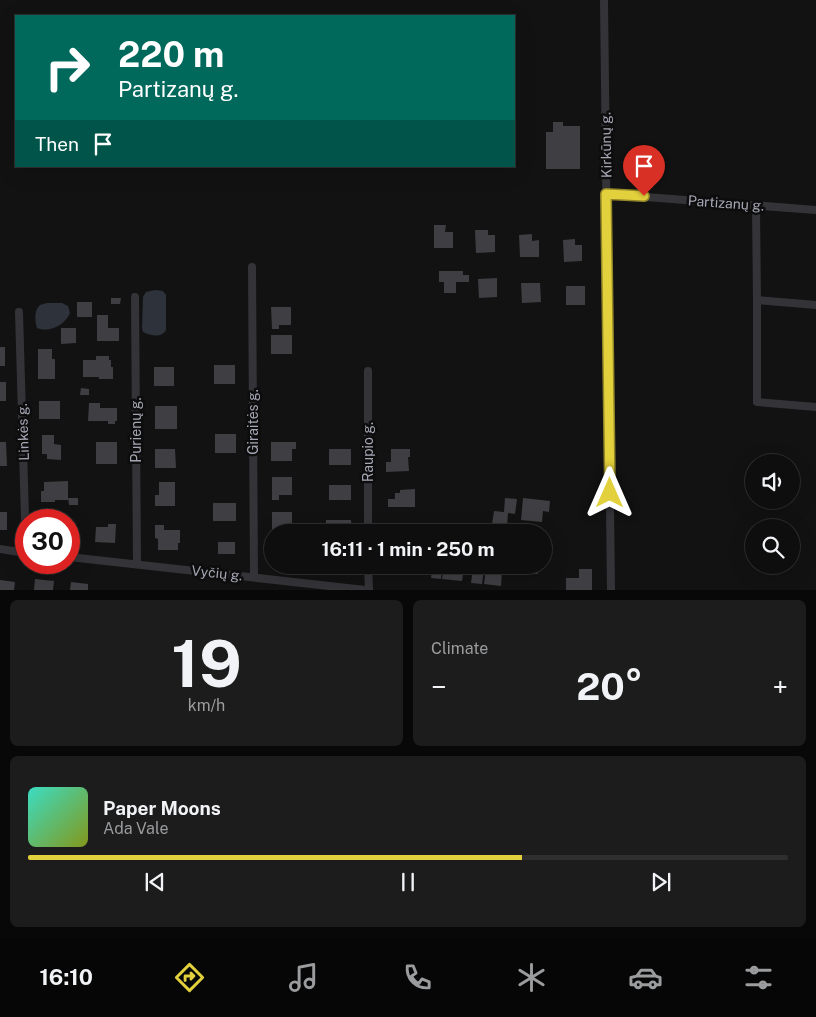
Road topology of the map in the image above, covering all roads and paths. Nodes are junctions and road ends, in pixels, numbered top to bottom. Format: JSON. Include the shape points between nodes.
{"nodes":[{"id":1,"x":604,"y":0,"type":"edge"},
{"id":2,"x":606,"y":194,"type":"junction"},
{"id":3,"x":756,"y":205,"type":"junction"},
{"id":4,"x":816,"y":210,"type":"edge"},
{"id":5,"x":252,"y":267,"type":"dead end"},
{"id":6,"x":135,"y":296,"type":"dead end"},
{"id":7,"x":757,"y":300,"type":"junction"},
{"id":8,"x":816,"y":305,"type":"edge"},
{"id":9,"x":19,"y":312,"type":"dead end"},
{"id":10,"x":368,"y":371,"type":"dead end"},
{"id":11,"x":816,"y":407,"type":"edge"},
{"id":12,"x":25,"y":509,"type":"edge"},
{"id":13,"x":368,"y":524,"type":"edge"},
{"id":14,"x":0,"y":549,"type":"edge"},
{"id":15,"x":15,"y":551,"type":"edge"},
{"id":16,"x":80,"y":558,"type":"edge"},
{"id":17,"x":137,"y":564,"type":"junction"},
{"id":18,"x":368,"y":574,"type":"edge"},
{"id":19,"x":254,"y":577,"type":"junction"},
{"id":20,"x":367,"y":590,"type":"edge"},
{"id":21,"x":611,"y":590,"type":"edge"}],
"edges":[{"from":1,"to":2,"type":"street","name":"Kirkūnų g."},
{"from":2,"to":3,"type":"street","name":"Partizanų g."},
{"from":2,"to":21,"type":"street","name":"Kirkūnų g."},
{"from":3,"to":4,"type":"street","name":"Partizanų g."},
{"from":3,"to":7,"type":"street"},
{"from":5,"to":19,"type":"street","name":"Giraitės g."},
{"from":6,"to":17,"type":"street","name":"Purienų g."},
{"from":7,"to":8,"type":"street"},
{"from":7,"to":11,"type":"street","via":[[757,402]]},
{"from":9,"to":12,"type":"street","name":"Linkės g."},
{"from":10,"to":13,"type":"street","name":"Raupio g."},
{"from":14,"to":15,"type":"street"},
{"from":16,"to":17,"type":"street","name":"Vyčių g."},
{"from":17,"to":19,"type":"street","name":"Vyčių g."},
{"from":18,"to":20,"type":"street"},
{"from":19,"to":20,"type":"street","name":"Vyčių g."}]}
